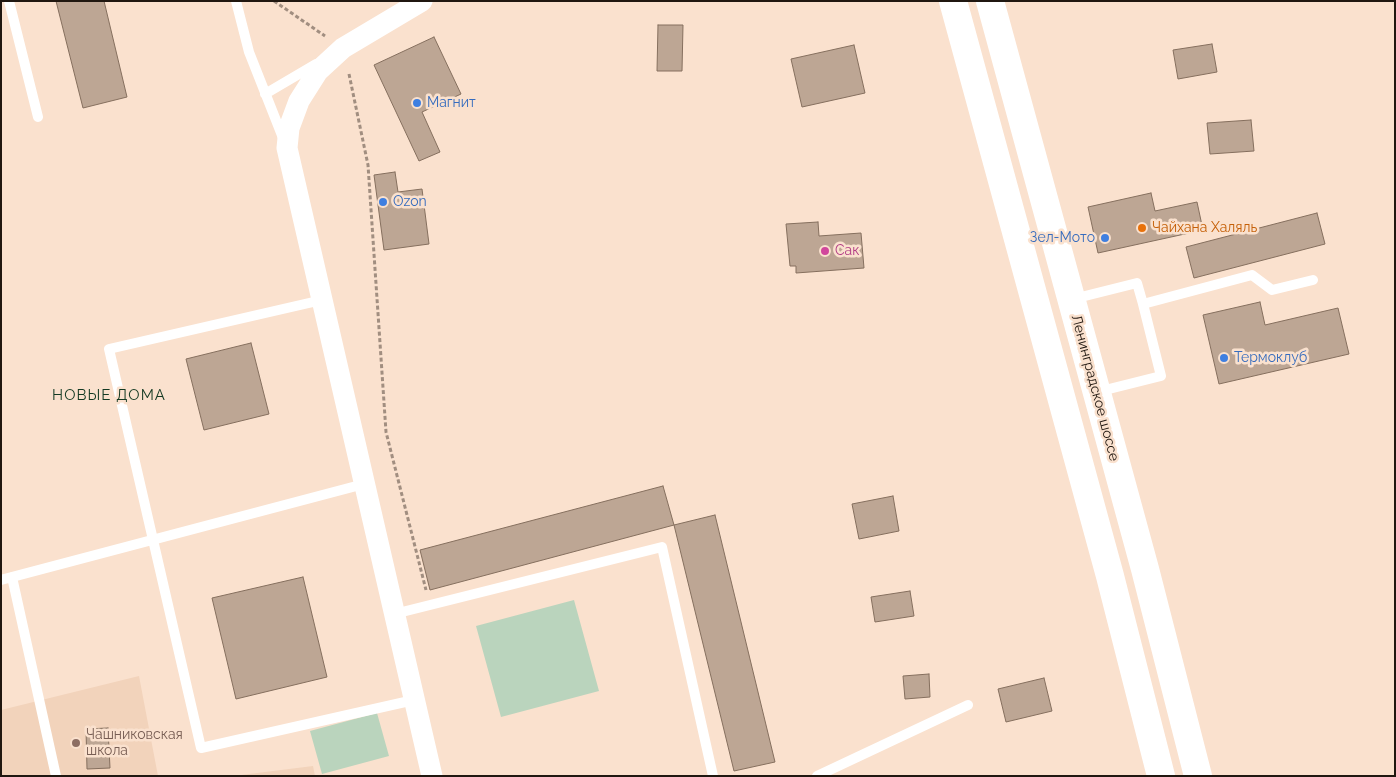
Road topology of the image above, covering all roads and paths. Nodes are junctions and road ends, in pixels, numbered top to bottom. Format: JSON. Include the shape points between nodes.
{"nodes":[{"id":1,"x":9,"y":1,"type":"edge"},
{"id":2,"x":236,"y":1,"type":"edge"},
{"id":3,"x":274,"y":1,"type":"edge"},
{"id":4,"x":422,"y":1,"type":"edge"},
{"id":5,"x":954,"y":1,"type":"edge"},
{"id":6,"x":990,"y":1,"type":"edge"},
{"id":7,"x":343,"y":48,"type":"junction"},
{"id":8,"x":265,"y":94,"type":"junction"},
{"id":9,"x":38,"y":117,"type":"dead end"},
{"id":10,"x":287,"y":148,"type":"junction"},
{"id":11,"x":1313,"y":280,"type":"dead end"},
{"id":12,"x":1070,"y":299,"type":"junction"},
{"id":13,"x":322,"y":300,"type":"junction"},
{"id":14,"x":1143,"y":304,"type":"junction"},
{"id":15,"x":1096,"y":392,"type":"junction"},
{"id":16,"x":364,"y":484,"type":"junction"},
{"id":17,"x":154,"y":540,"type":"junction"},
{"id":18,"x":6,"y":578,"type":"edge"},
{"id":19,"x":430,"y":605,"type":"junction"},
{"id":20,"x":394,"y":614,"type":"junction"},
{"id":21,"x":414,"y":700,"type":"junction"},
{"id":22,"x":968,"y":705,"type":"dead end"},
{"id":23,"x":56,"y":776,"type":"edge"},
{"id":24,"x":432,"y":776,"type":"edge"},
{"id":25,"x":713,"y":776,"type":"edge"},
{"id":26,"x":818,"y":776,"type":"edge"},
{"id":27,"x":1161,"y":776,"type":"edge"},
{"id":28,"x":1198,"y":776,"type":"edge"}],
"edges":[{"from":1,"to":9,"type":"lane"},
{"from":2,"to":8,"type":"lane","via":[[249,52]]},
{"from":3,"to":7,"type":"path"},
{"from":4,"to":7,"type":"street"},
{"from":5,"to":27,"type":"highway"},
{"from":6,"to":12,"type":"highway","name":"Ленинградское шоссе"},
{"from":7,"to":8,"type":"lane"},
{"from":7,"to":10,"type":"street","via":[[318,71],[305,90],[289,128]]},
{"from":7,"to":19,"type":"path","via":[[368,165],[386,432]]},
{"from":8,"to":10,"type":"lane"},
{"from":10,"to":13,"type":"street"},
{"from":11,"to":14,"type":"lane","via":[[1272,290],[1252,275]]},
{"from":12,"to":14,"type":"lane","via":[[1138,283]]},
{"from":12,"to":15,"type":"highway","name":"Ленинградское шоссе"},
{"from":13,"to":16,"type":"street"},
{"from":13,"to":17,"type":"lane","via":[[109,349]]},
{"from":14,"to":15,"type":"lane","via":[[1161,376]]},
{"from":15,"to":28,"type":"highway","name":"Ленинградское шоссе"},
{"from":16,"to":17,"type":"lane"},
{"from":16,"to":20,"type":"street"},
{"from":17,"to":18,"type":"lane"},
{"from":17,"to":21,"type":"lane","via":[[201,748]]},
{"from":18,"to":23,"type":"lane"},
{"from":19,"to":20,"type":"lane"},
{"from":19,"to":25,"type":"lane","via":[[662,547]]},
{"from":20,"to":21,"type":"street"},
{"from":21,"to":24,"type":"street"},
{"from":22,"to":26,"type":"lane"}]}
